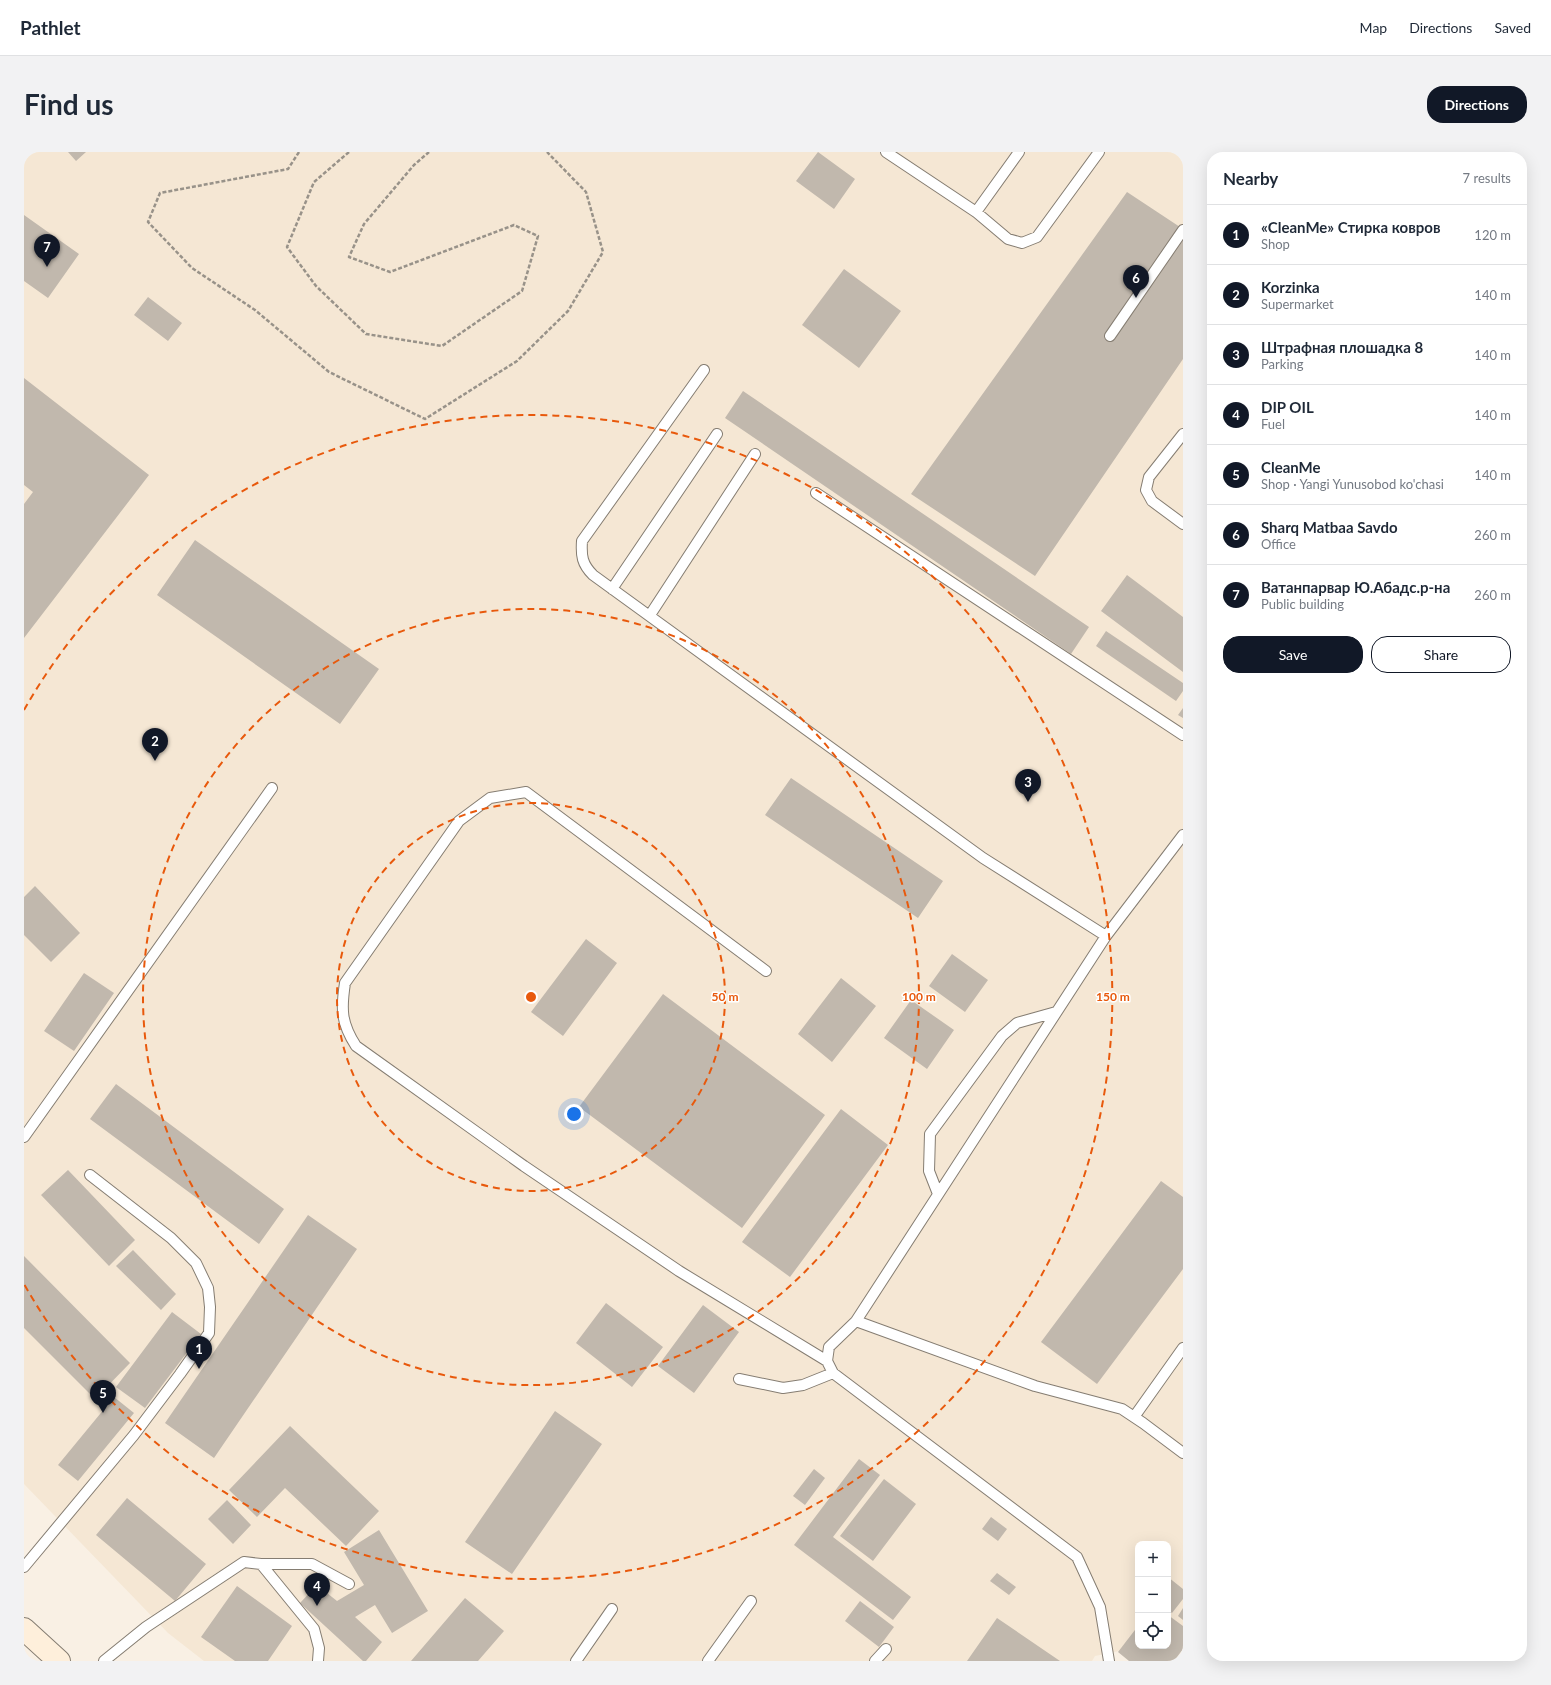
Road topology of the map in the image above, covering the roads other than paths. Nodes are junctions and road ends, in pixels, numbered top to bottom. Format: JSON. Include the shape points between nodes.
{"nodes":[{"id":1,"x":886,"y":152,"type":"edge"},
{"id":2,"x":1019,"y":152,"type":"edge"},
{"id":3,"x":1099,"y":152,"type":"edge"},
{"id":4,"x":976,"y":212,"type":"junction"},
{"id":5,"x":1183,"y":230,"type":"edge"},
{"id":6,"x":1110,"y":336,"type":"dead end"},
{"id":7,"x":704,"y":370,"type":"dead end"},
{"id":8,"x":717,"y":434,"type":"dead end"},
{"id":9,"x":1183,"y":434,"type":"edge"},
{"id":10,"x":755,"y":454,"type":"dead end"},
{"id":11,"x":816,"y":493,"type":"dead end"},
{"id":12,"x":1183,"y":524,"type":"edge"},
{"id":13,"x":612,"y":589,"type":"junction"},
{"id":14,"x":650,"y":616,"type":"junction"},
{"id":15,"x":1183,"y":735,"type":"edge"},
{"id":16,"x":272,"y":788,"type":"dead end"},
{"id":17,"x":1183,"y":835,"type":"edge"},
{"id":18,"x":1106,"y":936,"type":"junction"},
{"id":19,"x":766,"y":971,"type":"dead end"},
{"id":20,"x":1056,"y":1012,"type":"junction"},
{"id":21,"x":24,"y":1138,"type":"edge"},
{"id":22,"x":90,"y":1175,"type":"dead end"},
{"id":23,"x":938,"y":1194,"type":"junction"},
{"id":24,"x":856,"y":1321,"type":"junction"},
{"id":25,"x":1183,"y":1348,"type":"edge"},
{"id":26,"x":827,"y":1361,"type":"junction"},
{"id":27,"x":833,"y":1373,"type":"junction"},
{"id":28,"x":740,"y":1379,"type":"dead end"},
{"id":29,"x":1134,"y":1417,"type":"junction"},
{"id":30,"x":1183,"y":1453,"type":"edge"},
{"id":31,"x":261,"y":1564,"type":"junction"},
{"id":32,"x":24,"y":1567,"type":"edge"},
{"id":33,"x":349,"y":1584,"type":"dead end"},
{"id":34,"x":751,"y":1601,"type":"dead end"},
{"id":35,"x":612,"y":1609,"type":"dead end"},
{"id":36,"x":24,"y":1629,"type":"edge"},
{"id":37,"x":886,"y":1649,"type":"dead end"},
{"id":38,"x":60,"y":1661,"type":"edge"},
{"id":39,"x":104,"y":1661,"type":"edge"},
{"id":40,"x":318,"y":1661,"type":"edge"},
{"id":41,"x":576,"y":1661,"type":"edge"},
{"id":42,"x":708,"y":1661,"type":"edge"},
{"id":43,"x":875,"y":1661,"type":"edge"},
{"id":44,"x":1109,"y":1661,"type":"edge"}],
"edges":[{"from":1,"to":4,"type":"lane"},
{"from":2,"to":4,"type":"lane"},
{"from":3,"to":4,"type":"lane","via":[[1037,237],[1022,243],[1008,239]]},
{"from":5,"to":6,"type":"lane"},
{"from":7,"to":13,"type":"lane","via":[[582,541],[581,555],[584,567]]},
{"from":8,"to":13,"type":"lane"},
{"from":9,"to":12,"type":"lane","via":[[1149,478],[1146,490],[1152,501]]},
{"from":10,"to":14,"type":"lane"},
{"from":11,"to":15,"type":"lane"},
{"from":13,"to":14,"type":"lane"},
{"from":14,"to":18,"type":"lane","via":[[983,858]]},
{"from":16,"to":21,"type":"lane"},
{"from":17,"to":18,"type":"lane"},
{"from":18,"to":20,"type":"lane"},
{"from":19,"to":26,"type":"lane","via":[[526,792],[490,798],[459,821],[345,983],[341,1008],[348,1034],[356,1046],[524,1166],[679,1270]]},
{"from":20,"to":23,"type":"lane"},
{"from":20,"to":23,"type":"lane","via":[[1017,1023],[1002,1036],[930,1134],[929,1171]]},
{"from":22,"to":32,"type":"lane","via":[[170,1238],[196,1263],[208,1288],[209,1333],[134,1434]]},
{"from":23,"to":24,"type":"lane"},
{"from":24,"to":26,"type":"lane","via":[[828,1347]]},
{"from":24,"to":29,"type":"lane","via":[[1035,1386],[1122,1410]]},
{"from":25,"to":29,"type":"lane"},
{"from":26,"to":27,"type":"lane"},
{"from":27,"to":28,"type":"lane","via":[[803,1386],[783,1388]]},
{"from":27,"to":44,"type":"lane","via":[[1077,1557],[1100,1607]]},
{"from":29,"to":30,"type":"lane"},
{"from":31,"to":33,"type":"lane","via":[[312,1564]]},
{"from":31,"to":39,"type":"lane","via":[[244,1562],[146,1627]]},
{"from":31,"to":40,"type":"lane","via":[[314,1630],[320,1648]]},
{"from":34,"to":42,"type":"lane"},
{"from":35,"to":41,"type":"lane"},
{"from":36,"to":38,"type":"main road"},
{"from":37,"to":43,"type":"lane"}]}
